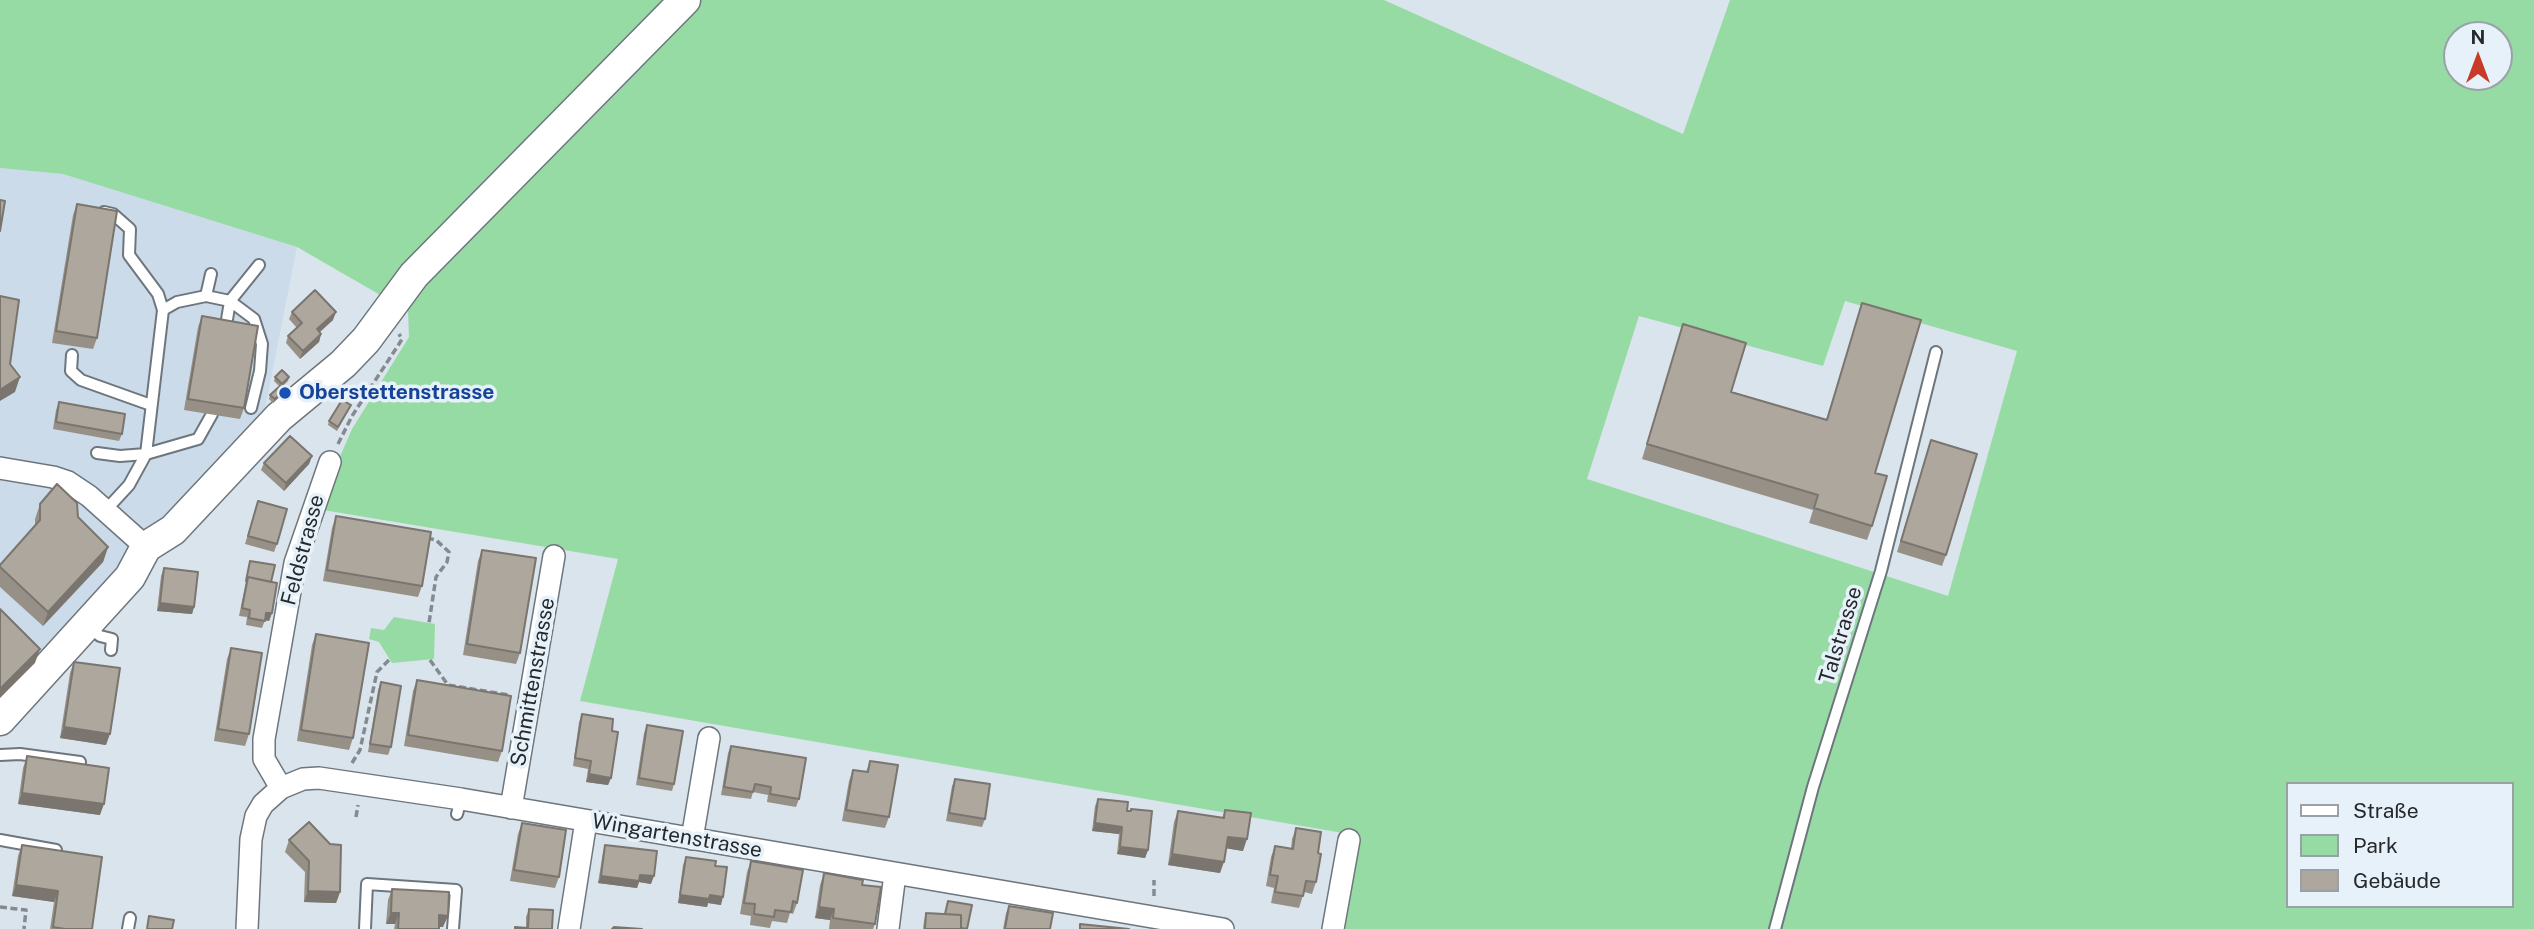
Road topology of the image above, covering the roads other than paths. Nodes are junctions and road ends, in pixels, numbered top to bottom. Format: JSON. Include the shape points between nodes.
{"nodes":[{"id":1,"x":685,"y":0,"type":"edge"},
{"id":2,"x":91,"y":210,"type":"edge"},
{"id":3,"x":259,"y":265,"type":"dead end"},
{"id":4,"x":211,"y":274,"type":"dead end"},
{"id":5,"x":206,"y":296,"type":"junction"},
{"id":6,"x":230,"y":300,"type":"junction"},
{"id":7,"x":163,"y":310,"type":"junction"},
{"id":8,"x":225,"y":332,"type":"edge"},
{"id":9,"x":1937,"y":352,"type":"dead end"},
{"id":10,"x":72,"y":355,"type":"dead end"},
{"id":11,"x":150,"y":405,"type":"junction"},
{"id":12,"x":251,"y":408,"type":"dead end"},
{"id":13,"x":212,"y":414,"type":"edge"},
{"id":14,"x":97,"y":453,"type":"dead end"},
{"id":15,"x":146,"y":454,"type":"junction"},
{"id":16,"x":330,"y":462,"type":"road end"},
{"id":17,"x":0,"y":468,"type":"edge"},
{"id":18,"x":104,"y":511,"type":"junction"},
{"id":19,"x":146,"y":547,"type":"junction"},
{"id":20,"x":554,"y":556,"type":"dead end"},
{"id":21,"x":87,"y":625,"type":"junction"},
{"id":22,"x":111,"y":650,"type":"dead end"},
{"id":23,"x":0,"y":720,"type":"edge"},
{"id":24,"x":709,"y":738,"type":"dead end"},
{"id":25,"x":0,"y":755,"type":"edge"},
{"id":26,"x":80,"y":762,"type":"edge"},
{"id":27,"x":281,"y":788,"type":"junction"},
{"id":28,"x":511,"y":808,"type":"junction"},
{"id":29,"x":586,"y":821,"type":"junction"},
{"id":30,"x":692,"y":839,"type":"junction"},
{"id":31,"x":0,"y":841,"type":"edge"},
{"id":32,"x":1349,"y":841,"type":"dead end"},
{"id":33,"x":57,"y":850,"type":"edge"},
{"id":34,"x":895,"y":873,"type":"junction"},
{"id":35,"x":247,"y":929,"type":"edge"},
{"id":36,"x":365,"y":929,"type":"edge"},
{"id":37,"x":453,"y":929,"type":"edge"},
{"id":38,"x":569,"y":929,"type":"edge"},
{"id":39,"x":888,"y":929,"type":"edge"},
{"id":40,"x":1223,"y":929,"type":"edge"},
{"id":41,"x":1333,"y":929,"type":"edge"},
{"id":42,"x":1775,"y":929,"type":"edge"}],
"edges":[{"from":1,"to":19,"type":"street","via":[[414,275],[343,364],[279,417],[173,530]]},
{"from":2,"to":7,"type":"lane","via":[[113,214],[130,229],[129,255],[158,294]]},
{"from":3,"to":6,"type":"lane"},
{"from":4,"to":5,"type":"lane"},
{"from":5,"to":6,"type":"lane"},
{"from":5,"to":7,"type":"lane"},
{"from":6,"to":8,"type":"lane"},
{"from":6,"to":12,"type":"lane","via":[[254,319],[262,344]]},
{"from":7,"to":11,"type":"lane"},
{"from":9,"to":42,"type":"lane","name":"Talstrasse","via":[[1881,571],[1813,787]]},
{"from":10,"to":11,"type":"lane","via":[[71,371],[81,380]]},
{"from":11,"to":15,"type":"lane"},
{"from":13,"to":15,"type":"lane","via":[[198,439]]},
{"from":14,"to":15,"type":"lane"},
{"from":15,"to":18,"type":"lane","via":[[129,485]]},
{"from":16,"to":27,"type":"street","name":"Feldstrasse","via":[[295,563],[266,727],[264,759]]},
{"from":17,"to":18,"type":"street","via":[[68,482]]},
{"from":18,"to":19,"type":"street"},
{"from":19,"to":21,"type":"street","via":[[130,578]]},
{"from":20,"to":28,"type":"street","name":"Schmittenstrasse"},
{"from":21,"to":22,"type":"lane","via":[[112,639]]},
{"from":21,"to":23,"type":"street"},
{"from":24,"to":30,"type":"street"},
{"from":25,"to":26,"type":"lane"},
{"from":27,"to":28,"type":"street","name":"Wingartenstrasse","via":[[319,778],[405,799]]},
{"from":27,"to":35,"type":"street","via":[[263,804],[253,829]]},
{"from":28,"to":29,"type":"street","name":"Wingartenstrasse"},
{"from":29,"to":30,"type":"street","name":"Wingartenstrasse"},
{"from":29,"to":38,"type":"street"},
{"from":30,"to":34,"type":"street","name":"Wingartenstrasse"},
{"from":31,"to":33,"type":"lane"},
{"from":32,"to":41,"type":"street"},
{"from":34,"to":39,"type":"street"},
{"from":34,"to":40,"type":"street","name":"Wingartenstrasse"},
{"from":36,"to":37,"type":"lane","via":[[368,884],[456,890]]}]}
